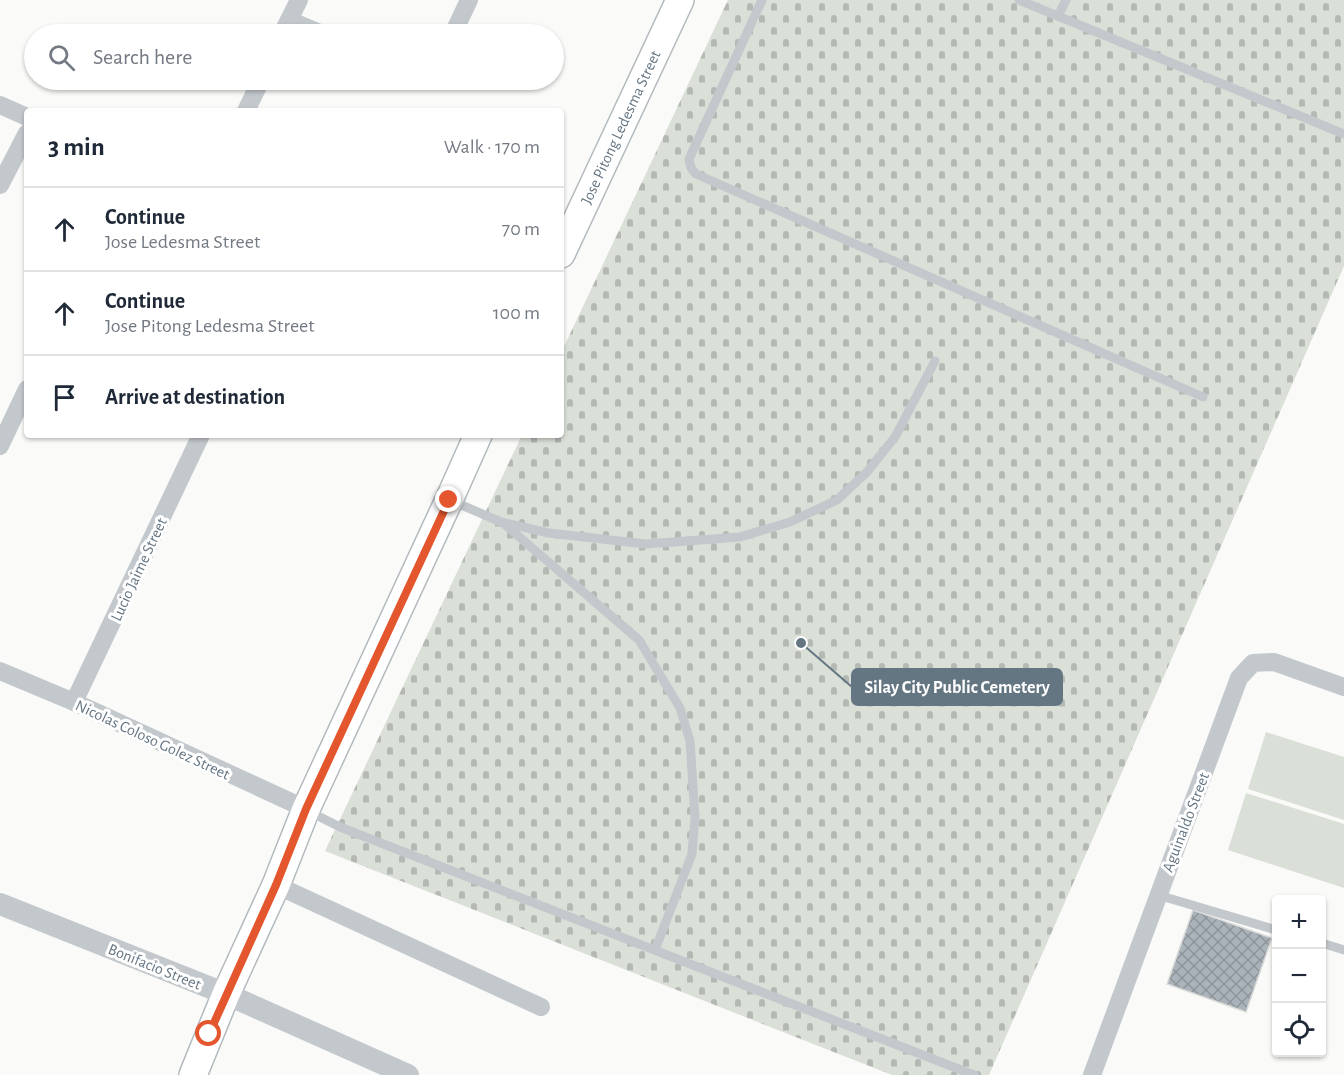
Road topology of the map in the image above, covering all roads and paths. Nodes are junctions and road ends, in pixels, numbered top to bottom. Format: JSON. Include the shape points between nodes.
{"nodes":[{"id":1,"x":299,"y":0,"type":"edge"},
{"id":2,"x":469,"y":0,"type":"edge"},
{"id":3,"x":680,"y":0,"type":"edge"},
{"id":4,"x":762,"y":0,"type":"edge"},
{"id":5,"x":1019,"y":0,"type":"edge"},
{"id":6,"x":1066,"y":0,"type":"edge"},
{"id":7,"x":1058,"y":16,"type":"junction"},
{"id":8,"x":287,"y":24,"type":"edge"},
{"id":9,"x":458,"y":24,"type":"edge"},
{"id":10,"x":256,"y":90,"type":"edge"},
{"id":11,"x":0,"y":105,"type":"edge"},
{"id":12,"x":247,"y":108,"type":"edge"},
{"id":13,"x":24,"y":116,"type":"edge"},
{"id":14,"x":1344,"y":134,"type":"edge"},
{"id":15,"x":24,"y":139,"type":"edge"},
{"id":16,"x":0,"y":185,"type":"edge"},
{"id":17,"x":564,"y":248,"type":"edge"},
{"id":18,"x":935,"y":362,"type":"dead end"},
{"id":19,"x":24,"y":395,"type":"edge"},
{"id":20,"x":1203,"y":397,"type":"dead end"},
{"id":21,"x":200,"y":438,"type":"edge"},
{"id":22,"x":477,"y":438,"type":"edge"},
{"id":23,"x":0,"y":446,"type":"edge"},
{"id":24,"x":449,"y":500,"type":"junction"},
{"id":25,"x":501,"y":522,"type":"junction"},
{"id":26,"x":0,"y":671,"type":"edge"},
{"id":27,"x":1344,"y":687,"type":"edge"},
{"id":28,"x":74,"y":702,"type":"junction"},
{"id":29,"x":306,"y":809,"type":"junction"},
{"id":30,"x":276,"y":885,"type":"junction"},
{"id":31,"x":1158,"y":895,"type":"junction"},
{"id":32,"x":0,"y":904,"type":"edge"},
{"id":33,"x":1272,"y":929,"type":"edge"},
{"id":34,"x":1326,"y":944,"type":"edge"},
{"id":35,"x":655,"y":950,"type":"junction"},
{"id":36,"x":1344,"y":950,"type":"edge"},
{"id":37,"x":226,"y":994,"type":"junction"},
{"id":38,"x":540,"y":1007,"type":"dead end"},
{"id":39,"x":193,"y":1075,"type":"edge"},
{"id":40,"x":408,"y":1075,"type":"edge"},
{"id":41,"x":974,"y":1075,"type":"edge"},
{"id":42,"x":1092,"y":1075,"type":"edge"}],
"edges":[{"from":1,"to":8,"type":"street"},
{"from":2,"to":9,"type":"street"},
{"from":3,"to":17,"type":"main road","name":"Jose Pitong Ledesma Street"},
{"from":4,"to":20,"type":"lane","via":[[689,159],[696,174]]},
{"from":5,"to":7,"type":"lane"},
{"from":6,"to":7,"type":"lane"},
{"from":7,"to":14,"type":"lane"},
{"from":10,"to":12,"type":"street"},
{"from":11,"to":13,"type":"street"},
{"from":15,"to":16,"type":"street"},
{"from":18,"to":25,"type":"lane","via":[[895,437],[867,472],[837,500],[790,522],[740,537],[646,544]]},
{"from":19,"to":23,"type":"street"},
{"from":21,"to":28,"type":"street","name":"Lucio Jaime Street"},
{"from":22,"to":24,"type":"main road"},
{"from":24,"to":25,"type":"lane"},
{"from":24,"to":29,"type":"main road"},
{"from":25,"to":35,"type":"lane","via":[[639,640],[680,708],[690,741],[695,817],[692,854]]},
{"from":26,"to":28,"type":"street","name":"Nicolas Coloso Golez Street"},
{"from":27,"to":31,"type":"street","name":"Aguinaldo Street","via":[[1274,662],[1253,663],[1246,670],[1239,678]]},
{"from":28,"to":29,"type":"street","name":"Nicolas Coloso Golez Street"},
{"from":29,"to":30,"type":"main road"},
{"from":29,"to":35,"type":"lane","via":[[351,831]]},
{"from":30,"to":37,"type":"main road"},
{"from":30,"to":38,"type":"street"},
{"from":31,"to":33,"type":"lane"},
{"from":31,"to":42,"type":"street","name":"Aguinaldo Street"},
{"from":32,"to":37,"type":"street","name":"Bonifacio Street"},
{"from":34,"to":36,"type":"lane"},
{"from":35,"to":41,"type":"lane"},
{"from":37,"to":39,"type":"main road"},
{"from":37,"to":40,"type":"street","name":"Bonifacio Street"}]}
